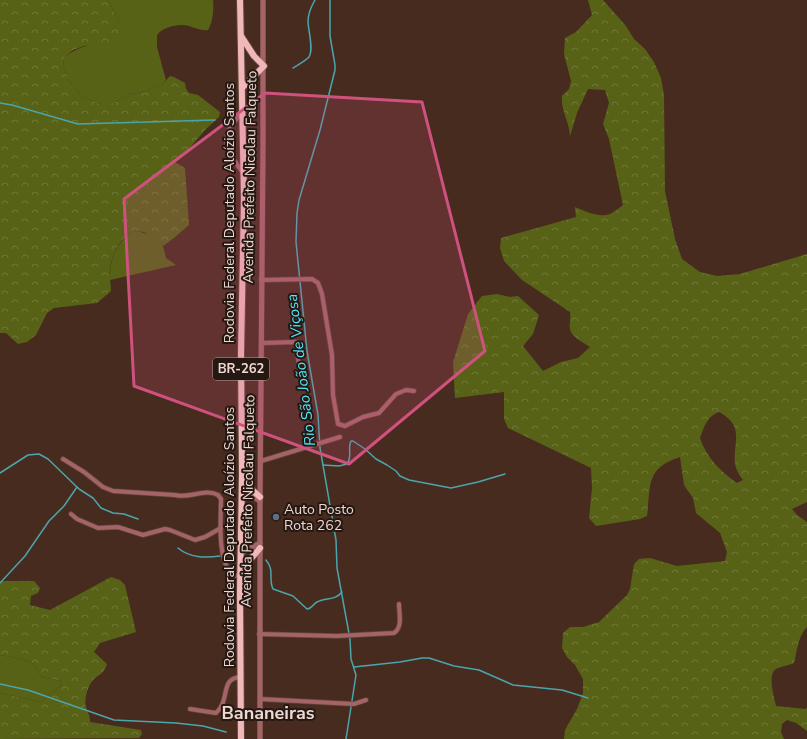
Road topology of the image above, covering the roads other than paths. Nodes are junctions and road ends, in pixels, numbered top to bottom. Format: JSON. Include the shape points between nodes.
{"nodes":[{"id":1,"x":240,"y":0,"type":"edge"},
{"id":2,"x":263,"y":0,"type":"edge"},
{"id":3,"x":241,"y":36,"type":"junction"},
{"id":4,"x":264,"y":66,"type":"junction"},
{"id":5,"x":242,"y":88,"type":"junction"},
{"id":6,"x":242,"y":113,"type":"junction"},
{"id":7,"x":244,"y":174,"type":"junction"},
{"id":8,"x":261,"y":280,"type":"junction"},
{"id":9,"x":262,"y":343,"type":"junction"},
{"id":10,"x":300,"y":372,"type":"dead end"},
{"id":11,"x":414,"y":391,"type":"dead end"},
{"id":12,"x":340,"y":437,"type":"dead end"},
{"id":13,"x":242,"y":455,"type":"junction"},
{"id":14,"x":63,"y":460,"type":"dead end"},
{"id":15,"x":261,"y":461,"type":"junction"},
{"id":16,"x":242,"y":490,"type":"junction"},
{"id":17,"x":260,"y":499,"type":"junction"},
{"id":18,"x":71,"y":514,"type":"dead end"},
{"id":19,"x":221,"y":528,"type":"junction"},
{"id":20,"x":260,"y":545,"type":"junction"},
{"id":21,"x":241,"y":553,"type":"junction"},
{"id":22,"x":240,"y":575,"type":"junction"},
{"id":23,"x":240,"y":592,"type":"junction"},
{"id":24,"x":399,"y":604,"type":"dead end"},
{"id":25,"x":259,"y":634,"type":"junction"},
{"id":26,"x":241,"y":676,"type":"junction"},
{"id":27,"x":260,"y":699,"type":"junction"},
{"id":28,"x":366,"y":700,"type":"dead end"},
{"id":29,"x":190,"y":709,"type":"dead end"},
{"id":30,"x":240,"y":739,"type":"edge"},
{"id":31,"x":260,"y":739,"type":"edge"}],
"edges":[{"from":1,"to":3,"type":"highway","name":"Rodovia Federal Deputado Aloízio Santos","number":"BR-262"},
{"from":2,"to":4,"type":"street","name":"Avenida Prefeito Nicolau Falqueto"},
{"from":3,"to":4,"type":"highway"},
{"from":3,"to":5,"type":"highway","name":"Rodovia Federal Deputado Aloízio Santos","number":"BR-262"},
{"from":4,"to":5,"type":"highway"},
{"from":4,"to":8,"type":"street","name":"Avenida Prefeito Nicolau Falqueto"},
{"from":5,"to":6,"type":"highway","name":"Rodovia Federal Deputado Aloízio Santos","number":"BR-262"},
{"from":6,"to":7,"type":"highway","name":"Rodovia Federal Deputado Aloízio Santos","number":"BR-262"},
{"from":6,"to":7,"type":"street","via":[[228,131],[226,142],[232,158]]},
{"from":7,"to":13,"type":"highway","name":"Rodovia Federal Deputado Aloízio Santos","number":"BR-262"},
{"from":8,"to":9,"type":"street","name":"Avenida Prefeito Nicolau Falqueto"},
{"from":8,"to":11,"type":"street","via":[[312,279],[320,288],[332,355],[333,394],[338,424],[345,426],[363,417],[380,413],[396,394],[406,390]]},
{"from":9,"to":10,"type":"street","via":[[296,342]]},
{"from":9,"to":15,"type":"street","name":"Avenida Prefeito Nicolau Falqueto"},
{"from":12,"to":15,"type":"street"},
{"from":13,"to":16,"type":"highway","name":"Rodovia Federal Deputado Aloízio Santos","number":"BR-262"},
{"from":13,"to":17,"type":"highway","via":[[247,485]]},
{"from":14,"to":19,"type":"street","via":[[113,491],[181,497],[216,493],[221,499]]},
{"from":15,"to":17,"type":"street","name":"Avenida Prefeito Nicolau Falqueto"},
{"from":16,"to":17,"type":"street"},
{"from":16,"to":21,"type":"highway","name":"Rodovia Federal Deputado Aloízio Santos","number":"BR-262"},
{"from":17,"to":20,"type":"street","name":"Avenida Prefeito Nicolau Falqueto"},
{"from":18,"to":19,"type":"street","via":[[98,528],[118,527],[143,535],[165,529],[195,540]]},
{"from":19,"to":22,"type":"street","via":[[221,543],[228,571],[233,576]]},
{"from":20,"to":21,"type":"street"},
{"from":20,"to":23,"type":"highway","via":[[245,569]]},
{"from":20,"to":25,"type":"street","name":"Avenida Prefeito Nicolau Falqueto"},
{"from":21,"to":22,"type":"highway","name":"Rodovia Federal Deputado Aloízio Santos","number":"BR-262"},
{"from":22,"to":23,"type":"highway","name":"Rodovia Federal Deputado Aloízio Santos","number":"BR-262"},
{"from":23,"to":26,"type":"highway","name":"Rodovia Federal Deputado Aloízio Santos","number":"BR-262"},
{"from":24,"to":25,"type":"street","via":[[400,626],[394,633],[346,636]]},
{"from":25,"to":27,"type":"street","name":"Avenida Prefeito Nicolau Falqueto"},
{"from":26,"to":29,"type":"street","via":[[229,681],[224,702],[216,713]]},
{"from":26,"to":30,"type":"highway","name":"Rodovia Federal Deputado Aloízio Santos","number":"BR-262"},
{"from":27,"to":28,"type":"street","via":[[348,704]]},
{"from":27,"to":31,"type":"street","name":"Avenida Prefeito Nicolau Falqueto"}]}
